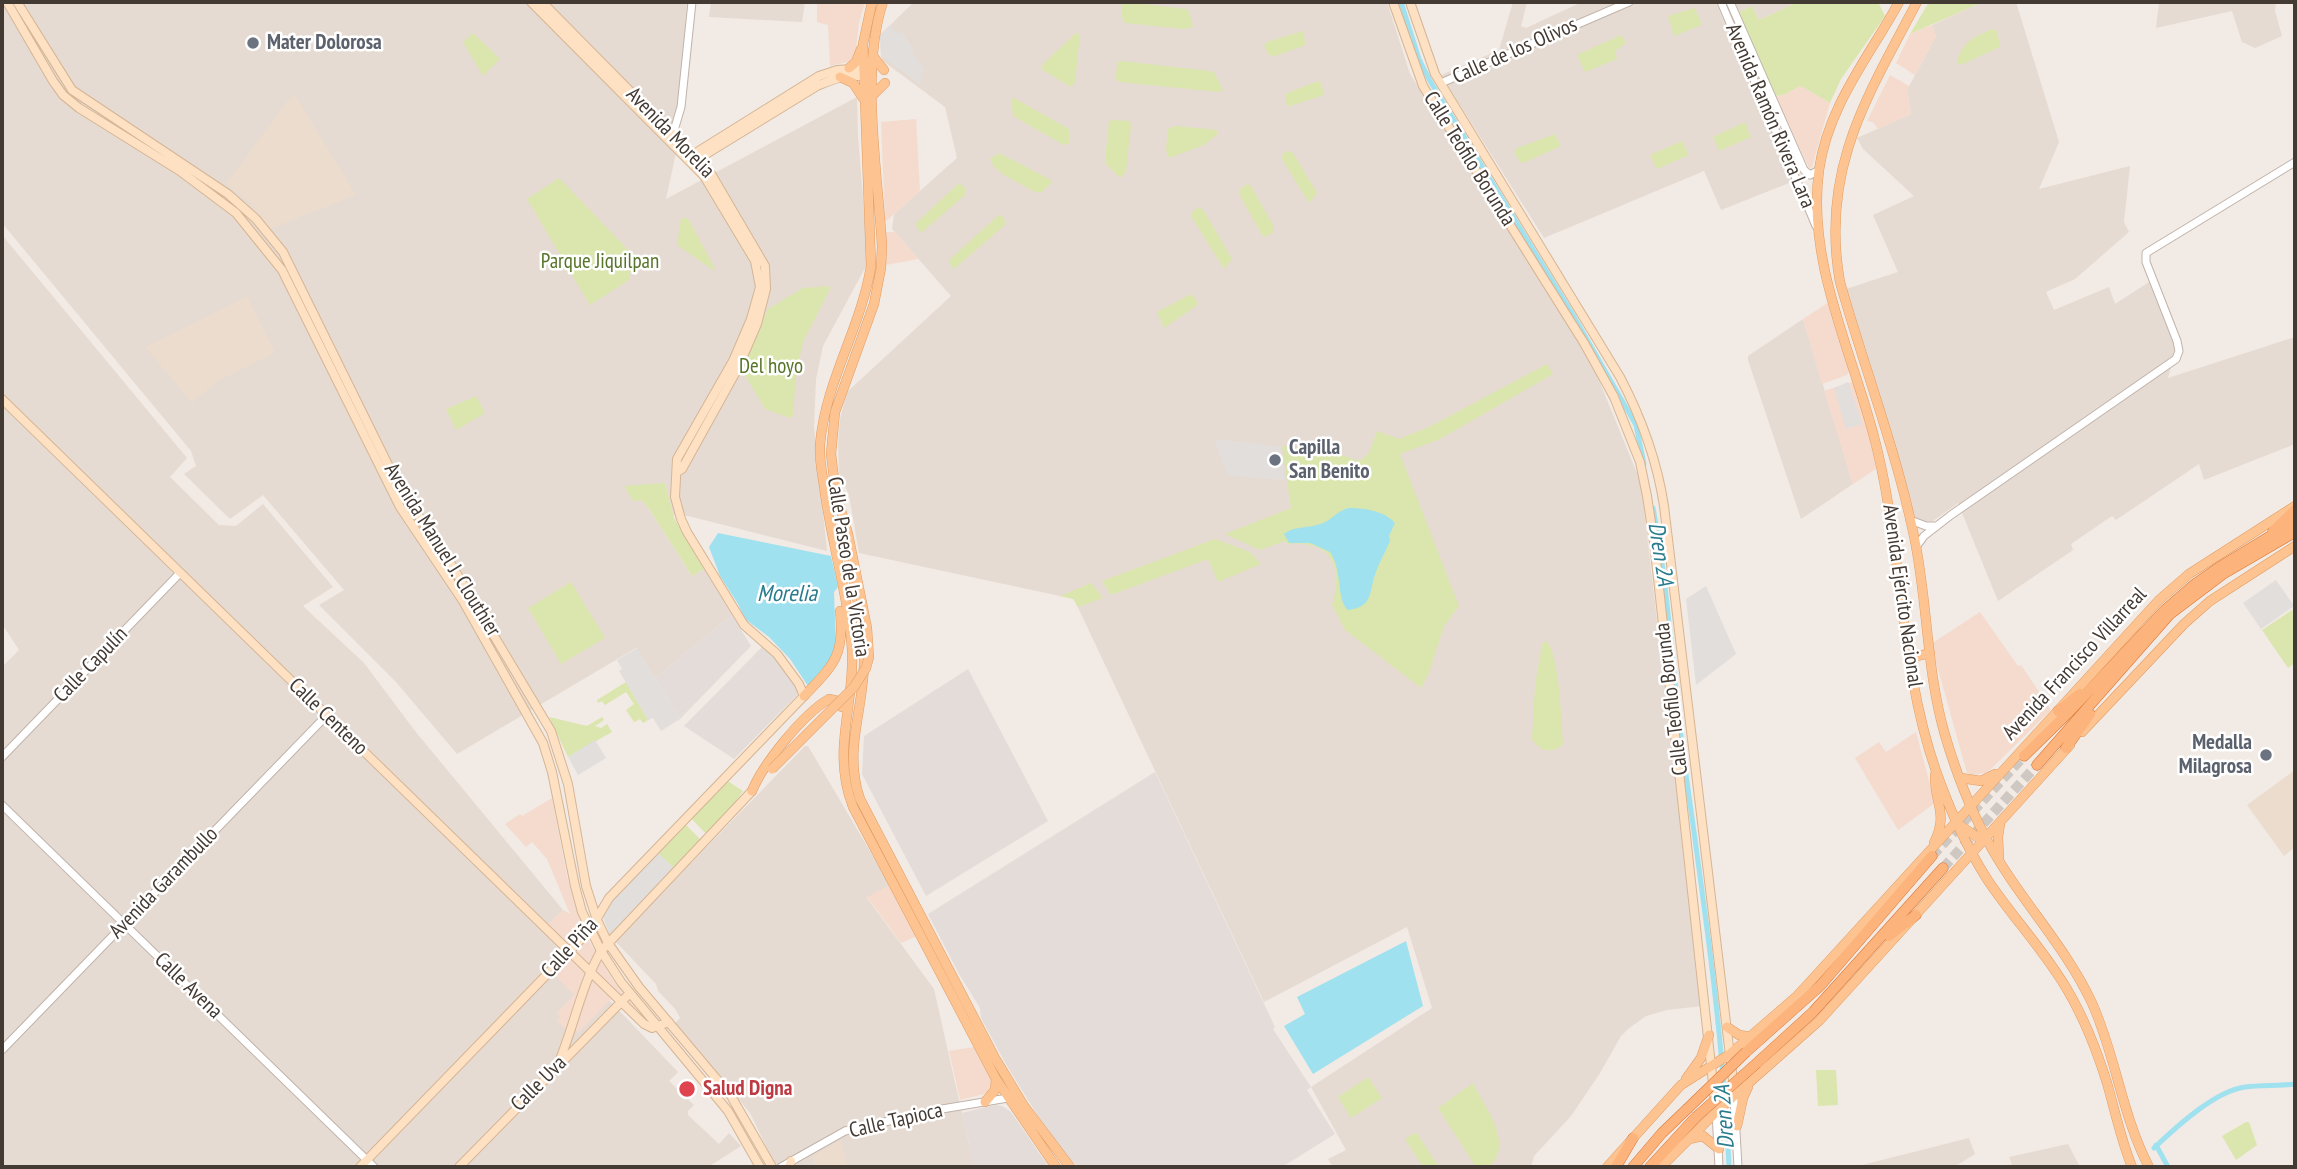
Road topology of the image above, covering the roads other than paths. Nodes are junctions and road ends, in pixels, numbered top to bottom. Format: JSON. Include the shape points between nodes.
{"nodes":[{"id":1,"x":8,"y":2,"type":"edge"},
{"id":2,"x":17,"y":2,"type":"edge"},
{"id":3,"x":531,"y":2,"type":"edge"},
{"id":4,"x":542,"y":2,"type":"edge"},
{"id":5,"x":692,"y":2,"type":"edge"},
{"id":6,"x":872,"y":2,"type":"edge"},
{"id":7,"x":883,"y":2,"type":"edge"},
{"id":8,"x":1392,"y":2,"type":"edge"},
{"id":9,"x":1410,"y":2,"type":"edge"},
{"id":10,"x":1629,"y":2,"type":"edge"},
{"id":11,"x":1721,"y":2,"type":"edge"},
{"id":12,"x":1730,"y":2,"type":"edge"},
{"id":13,"x":1899,"y":2,"type":"edge"},
{"id":14,"x":1917,"y":2,"type":"edge"},
{"id":15,"x":2,"y":6,"type":"edge"},
{"id":16,"x":863,"y":44,"type":"junction"},
{"id":17,"x":873,"y":56,"type":"junction"},
{"id":18,"x":849,"y":68,"type":"junction"},
{"id":19,"x":884,"y":70,"type":"dead end"},
{"id":20,"x":868,"y":73,"type":"junction"},
{"id":21,"x":836,"y":75,"type":"junction"},
{"id":22,"x":886,"y":83,"type":"dead end"},
{"id":23,"x":1441,"y":83,"type":"junction"},
{"id":24,"x":868,"y":98,"type":"junction"},
{"id":25,"x":677,"y":138,"type":"junction"},
{"id":26,"x":713,"y":147,"type":"junction"},
{"id":27,"x":696,"y":157,"type":"junction"},
{"id":28,"x":2295,"y":162,"type":"edge"},
{"id":29,"x":1819,"y":170,"type":"junction"},
{"id":30,"x":710,"y":172,"type":"junction"},
{"id":31,"x":1819,"y":230,"type":"junction"},
{"id":32,"x":1537,"y":255,"type":"junction"},
{"id":33,"x":2,"y":399,"type":"edge"},
{"id":34,"x":677,"y":472,"type":"junction"},
{"id":35,"x":835,"y":490,"type":"junction"},
{"id":36,"x":2295,"y":508,"type":"edge"},
{"id":37,"x":1910,"y":520,"type":"junction"},
{"id":38,"x":2295,"y":522,"type":"edge"},
{"id":39,"x":1937,"y":526,"type":"junction"},
{"id":40,"x":2295,"y":531,"type":"edge"},
{"id":41,"x":2268,"y":538,"type":"junction"},
{"id":42,"x":1661,"y":542,"type":"junction"},
{"id":43,"x":2295,"y":546,"type":"edge"},
{"id":44,"x":1916,"y":547,"type":"junction"},
{"id":45,"x":180,"y":573,"type":"junction"},
{"id":46,"x":841,"y":584,"type":"junction"},
{"id":47,"x":1930,"y":653,"type":"junction"},
{"id":48,"x":1910,"y":658,"type":"junction"},
{"id":49,"x":2132,"y":658,"type":"junction"},
{"id":50,"x":804,"y":696,"type":"junction"},
{"id":51,"x":2062,"y":713,"type":"junction"},
{"id":52,"x":327,"y":715,"type":"junction"},
{"id":53,"x":845,"y":722,"type":"junction"},
{"id":54,"x":2072,"y":725,"type":"junction"},
{"id":55,"x":2066,"y":748,"type":"junction"},
{"id":56,"x":2024,"y":756,"type":"tunnel mouth"},
{"id":57,"x":2,"y":757,"type":"edge"},
{"id":58,"x":2037,"y":765,"type":"tunnel mouth"},
{"id":59,"x":2006,"y":768,"type":"junction"},
{"id":60,"x":1936,"y":770,"type":"junction"},
{"id":61,"x":1961,"y":778,"type":"junction"},
{"id":62,"x":752,"y":791,"type":"junction"},
{"id":63,"x":2,"y":805,"type":"edge"},
{"id":64,"x":1971,"y":806,"type":"junction"},
{"id":65,"x":2001,"y":821,"type":"junction"},
{"id":66,"x":1957,"y":823,"type":"junction"},
{"id":67,"x":1986,"y":838,"type":"junction"},
{"id":68,"x":1972,"y":853,"type":"junction"},
{"id":69,"x":1929,"y":856,"type":"junction"},
{"id":70,"x":2000,"y":860,"type":"junction"},
{"id":71,"x":1943,"y":868,"type":"tunnel mouth"},
{"id":72,"x":1906,"y":877,"type":"junction"},
{"id":73,"x":1950,"y":878,"type":"junction"},
{"id":74,"x":1987,"y":879,"type":"junction"},
{"id":75,"x":575,"y":887,"type":"junction"},
{"id":76,"x":900,"y":897,"type":"junction"},
{"id":77,"x":589,"y":898,"type":"junction"},
{"id":78,"x":608,"y":898,"type":"junction"},
{"id":79,"x":593,"y":908,"type":"junction"},
{"id":80,"x":2035,"y":913,"type":"junction"},
{"id":81,"x":1916,"y":915,"type":"junction"},
{"id":82,"x":597,"y":920,"type":"junction"},
{"id":83,"x":925,"y":923,"type":"junction"},
{"id":84,"x":2020,"y":923,"type":"junction"},
{"id":85,"x":124,"y":924,"type":"junction"},
{"id":86,"x":590,"y":930,"type":"junction"},
{"id":87,"x":1855,"y":946,"type":"junction"},
{"id":88,"x":1874,"y":946,"type":"junction"},
{"id":89,"x":605,"y":947,"type":"junction"},
{"id":90,"x":1716,"y":948,"type":"junction"},
{"id":91,"x":1702,"y":950,"type":"junction"},
{"id":92,"x":570,"y":951,"type":"junction"},
{"id":93,"x":590,"y":971,"type":"junction"},
{"id":94,"x":947,"y":986,"type":"junction"},
{"id":95,"x":630,"y":993,"type":"junction"},
{"id":96,"x":621,"y":1002,"type":"junction"},
{"id":97,"x":973,"y":1016,"type":"junction"},
{"id":98,"x":669,"y":1022,"type":"junction"},
{"id":99,"x":657,"y":1027,"type":"junction"},
{"id":100,"x":1727,"y":1027,"type":"junction"},
{"id":101,"x":571,"y":1034,"type":"junction"},
{"id":102,"x":1709,"y":1035,"type":"junction"},
{"id":103,"x":1751,"y":1037,"type":"junction"},
{"id":104,"x":584,"y":1040,"type":"junction"},
{"id":105,"x":2,"y":1050,"type":"edge"},
{"id":106,"x":1728,"y":1056,"type":"junction"},
{"id":107,"x":558,"y":1064,"type":"junction"},
{"id":108,"x":1715,"y":1064,"type":"junction"},
{"id":109,"x":996,"y":1079,"type":"junction"},
{"id":110,"x":1751,"y":1081,"type":"junction"},
{"id":111,"x":1681,"y":1086,"type":"junction"},
{"id":112,"x":1013,"y":1098,"type":"junction"},
{"id":113,"x":1733,"y":1098,"type":"junction"},
{"id":114,"x":985,"y":1102,"type":"junction"},
{"id":115,"x":1718,"y":1110,"type":"junction"},
{"id":116,"x":1737,"y":1126,"type":"junction"},
{"id":117,"x":1633,"y":1138,"type":"junction"},
{"id":118,"x":1688,"y":1139,"type":"junction"},
{"id":119,"x":1718,"y":1149,"type":"junction"},
{"id":120,"x":366,"y":1160,"type":"junction"},
{"id":121,"x":790,"y":1164,"type":"edge"},
{"id":122,"x":359,"y":1167,"type":"edge"},
{"id":123,"x":374,"y":1167,"type":"edge"},
{"id":124,"x":459,"y":1167,"type":"edge"},
{"id":125,"x":760,"y":1167,"type":"edge"},
{"id":126,"x":772,"y":1167,"type":"edge"},
{"id":127,"x":781,"y":1167,"type":"edge"},
{"id":128,"x":1056,"y":1167,"type":"edge"},
{"id":129,"x":1070,"y":1167,"type":"edge"},
{"id":130,"x":1607,"y":1167,"type":"edge"},
{"id":131,"x":1616,"y":1167,"type":"edge"},
{"id":132,"x":1633,"y":1167,"type":"edge"},
{"id":133,"x":1650,"y":1167,"type":"edge"},
{"id":134,"x":1661,"y":1167,"type":"edge"},
{"id":135,"x":1719,"y":1167,"type":"edge"},
{"id":136,"x":1738,"y":1167,"type":"edge"},
{"id":137,"x":2132,"y":1167,"type":"edge"},
{"id":138,"x":2149,"y":1167,"type":"edge"}],
"edges":[{"from":1,"to":15,"type":"street"},
{"from":1,"to":75,"type":"main road","name":"Avenida Manuel J. Clouthier","via":[[63,95],[236,213],[282,270],[400,507],[463,601],[543,743]]},
{"from":2,"to":77,"type":"main road","name":"Avenida Manuel J. Clouthier","via":[[72,90],[228,194],[257,219],[283,252],[399,487],[551,731],[568,784]]},
{"from":3,"to":34,"type":"main road","name":"Avenida Morelia","via":[[704,176],[755,261],[760,287],[751,319],[733,361],[677,459]]},
{"from":4,"to":25,"type":"main road","name":"Avenida Morelia"},
{"from":5,"to":25,"type":"street"},
{"from":6,"to":16,"type":"main road","name":"Calle Paseo de la Victoria"},
{"from":7,"to":17,"type":"main road","name":"Calle Paseo de la Victoria"},
{"from":8,"to":32,"type":"main road","name":"Calle Teófilo Borunda","via":[[1420,80]]},
{"from":9,"to":23,"type":"main road","name":"Calle Teófilo Borunda"},
{"from":10,"to":23,"type":"street","name":"Calle de los Olivos"},
{"from":11,"to":31,"type":"street","name":"Avenida Ramón Rivera Lara"},
{"from":12,"to":29,"type":"street","name":"Avenida Ramón Rivera Lara","via":[[1804,170],[1810,175]]},
{"from":13,"to":29,"type":"main road","name":"Avenida Ejército Nacional","via":[[1836,110]]},
{"from":14,"to":37,"type":"main road","name":"Avenida Ejército Nacional","via":[[1854,128],[1839,181],[1835,225],[1840,282]]},
{"from":16,"to":18,"type":"main road"},
{"from":16,"to":20,"type":"main road","name":"Calle Paseo de la Victoria"},
{"from":17,"to":19,"type":"main road"},
{"from":17,"to":20,"type":"main road","name":"Calle Paseo de la Victoria"},
{"from":18,"to":20,"type":"main road"},
{"from":18,"to":21,"type":"main road"},
{"from":20,"to":21,"type":"main road"},
{"from":20,"to":24,"type":"main road","name":"Calle Paseo de la Victoria"},
{"from":21,"to":24,"type":"main road"},
{"from":21,"to":26,"type":"main road"},
{"from":22,"to":24,"type":"main road"},
{"from":23,"to":32,"type":"main road","name":"Calle Teófilo Borunda"},
{"from":24,"to":35,"type":"main road","name":"Calle Paseo de la Victoria","via":[[882,235],[881,268],[874,303],[835,412],[831,454]]},
{"from":24,"to":46,"type":"main road","name":"Calle Paseo de la Victoria","via":[[871,266],[831,392],[820,445]]},
{"from":25,"to":26,"type":"main road"},
{"from":25,"to":27,"type":"main road","name":"Avenida Morelia"},
{"from":26,"to":27,"type":"main road"},
{"from":26,"to":30,"type":"main road"},
{"from":27,"to":30,"type":"main road","name":"Avenida Morelia"},
{"from":28,"to":39,"type":"street","via":[[2146,253],[2177,341],[2176,359]]},
{"from":29,"to":31,"type":"main road","name":"Avenida Ejército Nacional"},
{"from":30,"to":34,"type":"main road","name":"Avenida Morelia","via":[[763,260],[766,289],[738,368]]},
{"from":31,"to":48,"type":"main road","name":"Avenida Ejército Nacional","via":[[1826,276],[1886,486]]},
{"from":32,"to":42,"type":"main road","name":"Calle Teófilo Borunda","via":[[1621,412]]},
{"from":32,"to":42,"type":"main road","name":"Calle Teófilo Borunda","via":[[1620,377],[1640,419],[1660,480]]},
{"from":33,"to":45,"type":"main road","name":"Calle Centeno"},
{"from":34,"to":50,"type":"main road","name":"Avenida Morelia","via":[[675,497],[681,519],[744,625],[764,641]]},
{"from":35,"to":62,"type":"main road","bridge":true,"via":[[848,534],[869,657],[854,687]]},
{"from":35,"to":83,"type":"main road","name":"Calle Paseo de la Victoria","via":[[863,647],[864,681],[852,757],[854,782]]},
{"from":36,"to":41,"type":"highway"},
{"from":36,"to":51,"type":"main road","name":"Avenida Francisco Villarreal","via":[[2189,574],[2159,600]]},
{"from":37,"to":39,"type":"street"},
{"from":37,"to":44,"type":"main road","name":"Avenida Ejército Nacional"},
{"from":38,"to":41,"type":"highway","name":"Avenida Francisco Villarreal"},
{"from":39,"to":44,"type":"street"},
{"from":40,"to":49,"type":"highway","name":"Avenida Francisco Villarreal","via":[[2186,601]]},
{"from":41,"to":51,"type":"highway","name":"Avenida Francisco Villarreal","via":[[2195,584]]},
{"from":42,"to":90,"type":"main road","name":"Calle Teófilo Borunda"},
{"from":42,"to":91,"type":"main road","name":"Calle Teófilo Borunda"},
{"from":43,"to":55,"type":"main road","via":[[2210,601]]},
{"from":44,"to":47,"type":"main road","name":"Avenida Ejército Nacional"},
{"from":45,"to":52,"type":"main road","name":"Calle Centeno"},
{"from":45,"to":57,"type":"street","name":"Calle Capulín"},
{"from":46,"to":50,"type":"main road","via":[[840,651],[832,667]]},
{"from":46,"to":53,"type":"main road","name":"Calle Paseo de la Victoria","via":[[852,646]]},
{"from":47,"to":48,"type":"main road"},
{"from":47,"to":61,"type":"main road","name":"Avenida Ejército Nacional","via":[[1943,727]]},
{"from":48,"to":60,"type":"main road","name":"Avenida Ejército Nacional"},
{"from":49,"to":54,"type":"highway","name":"Avenida Francisco Villarreal"},
{"from":49,"to":55,"type":"highway"},
{"from":50,"to":78,"type":"main road","name":"Calle Piña"},
{"from":51,"to":54,"type":"main road"},
{"from":51,"to":56,"type":"highway","name":"Avenida Francisco Villarreal"},
{"from":51,"to":59,"type":"main road","name":"Avenida Francisco Villarreal","via":[[2045,724]]},
{"from":52,"to":85,"type":"street","name":"Avenida Garambullo"},
{"from":52,"to":92,"type":"main road","name":"Calle Centeno"},
{"from":53,"to":62,"type":"main road","via":[[838,701],[823,703],[765,765]]},
{"from":53,"to":76,"type":"main road","name":"Calle Paseo de la Victoria","via":[[842,761],[847,792]]},
{"from":54,"to":55,"type":"main road"},
{"from":54,"to":58,"type":"highway","name":"Avenida Francisco Villarreal"},
{"from":55,"to":65,"type":"main road"},
{"from":59,"to":61,"type":"main road","via":[[1982,781]]},
{"from":59,"to":64,"type":"main road","name":"Avenida Francisco Villarreal"},
{"from":60,"to":66,"type":"main road","name":"Avenida Ejército Nacional"},
{"from":60,"to":69,"type":"main road","via":[[1942,817]]},
{"from":61,"to":64,"type":"main road","name":"Avenida Ejército Nacional"},
{"from":62,"to":89,"type":"main road","name":"Calle Piña"},
{"from":63,"to":85,"type":"street","name":"Calle Avena"},
{"from":64,"to":66,"type":"main road","name":"Avenida Francisco Villarreal"},
{"from":64,"to":67,"type":"main road","name":"Avenida Ejército Nacional"},
{"from":65,"to":67,"type":"main road"},
{"from":65,"to":70,"type":"main road"},
{"from":66,"to":67,"type":"main road"},
{"from":66,"to":68,"type":"main road","name":"Avenida Ejército Nacional"},
{"from":66,"to":69,"type":"main road","name":"Avenida Francisco Villarreal"},
{"from":67,"to":68,"type":"main road"},
{"from":67,"to":70,"type":"main road","name":"Avenida Ejército Nacional"},
{"from":68,"to":73,"type":"main road"},
{"from":68,"to":74,"type":"main road","name":"Avenida Ejército Nacional"},
{"from":69,"to":72,"type":"main road","name":"Avenida Francisco Villarreal"},
{"from":69,"to":87,"type":"highway","name":"Avenida Francisco Villarreal"},
{"from":70,"to":80,"type":"main road","name":"Avenida Ejército Nacional"},
{"from":71,"to":88,"type":"highway"},
{"from":72,"to":87,"type":"highway"},
{"from":72,"to":103,"type":"main road","name":"Avenida Francisco Villarreal","via":[[1797,996]]},
{"from":73,"to":74,"type":"main road","via":[[1970,869]]},
{"from":73,"to":81,"type":"main road"},
{"from":74,"to":84,"type":"main road","name":"Avenida Ejército Nacional"},
{"from":75,"to":79,"type":"main road","via":[[584,905]]},
{"from":75,"to":86,"type":"main road","name":"Avenida Manuel J. Clouthier"},
{"from":76,"to":83,"type":"main road"},
{"from":76,"to":94,"type":"main road","name":"Calle Paseo de la Victoria"},
{"from":77,"to":78,"type":"main road"},
{"from":77,"to":79,"type":"main road","name":"Avenida Manuel J. Clouthier"},
{"from":78,"to":82,"type":"main road","name":"Calle Piña"},
{"from":79,"to":82,"type":"main road","name":"Avenida Manuel J. Clouthier"},
{"from":80,"to":84,"type":"main road"},
{"from":80,"to":138,"type":"main road","name":"Avenida Ejército Nacional","via":[[2091,1001]]},
{"from":81,"to":88,"type":"highway"},
{"from":81,"to":110,"type":"main road","via":[[1821,1020]]},
{"from":82,"to":86,"type":"main road","name":"Calle Piña"},
{"from":82,"to":89,"type":"main road","name":"Avenida Manuel J. Clouthier"},
{"from":83,"to":97,"type":"main road","name":"Calle Paseo de la Victoria"},
{"from":84,"to":137,"type":"main road","name":"Avenida Ejército Nacional","via":[[2053,967],[2094,1043]]},
{"from":85,"to":105,"type":"street","name":"Avenida Garambullo"},
{"from":85,"to":120,"type":"street","name":"Calle Avena"},
{"from":86,"to":89,"type":"main road","name":"Avenida Manuel J. Clouthier"},
{"from":86,"to":92,"type":"main road","name":"Calle Piña"},
{"from":87,"to":132,"type":"highway","name":"Avenida Francisco Villarreal","bridge":true,"via":[[1821,986],[1745,1052]]},
{"from":88,"to":133,"type":"highway","bridge":true,"via":[[1813,1012],[1696,1118]]},
{"from":89,"to":93,"type":"main road","name":"Calle Piña"},
{"from":89,"to":95,"type":"main road","name":"Avenida Manuel J. Clouthier"},
{"from":89,"to":98,"type":"main road"},
{"from":90,"to":91,"type":"main road"},
{"from":90,"to":100,"type":"main road","name":"Calle Teófilo Borunda"},
{"from":91,"to":102,"type":"main road","name":"Calle Teófilo Borunda"},
{"from":92,"to":93,"type":"main road","name":"Calle Centeno"},
{"from":92,"to":120,"type":"main road","name":"Calle Piña"},
{"from":93,"to":96,"type":"main road","name":"Calle Centeno"},
{"from":93,"to":101,"type":"main road","name":"Calle Piña"},
{"from":94,"to":97,"type":"main road","via":[[965,1013]]},
{"from":94,"to":109,"type":"main road","name":"Calle Paseo de la Victoria"},
{"from":95,"to":96,"type":"main road","name":"Calle Uva"},
{"from":95,"to":99,"type":"main road","name":"Avenida Manuel J. Clouthier"},
{"from":96,"to":99,"type":"main road","name":"Calle Centeno","via":[[646,1026]]},
{"from":96,"to":104,"type":"main road","name":"Calle Uva"},
{"from":97,"to":112,"type":"main road","name":"Calle Paseo de la Victoria"},
{"from":98,"to":99,"type":"main road"},
{"from":98,"to":126,"type":"main road","via":[[731,1096]]},
{"from":99,"to":125,"type":"main road","name":"Avenida Manuel J. Clouthier","via":[[728,1111]]},
{"from":100,"to":103,"type":"main road"},
{"from":100,"to":106,"type":"main road","name":"Calle Teófilo Borunda"},
{"from":101,"to":104,"type":"main road"},
{"from":101,"to":107,"type":"main road","name":"Calle Piña"},
{"from":102,"to":108,"type":"main road","name":"Calle Teófilo Borunda"},
{"from":102,"to":111,"type":"main road"},
{"from":103,"to":106,"type":"main road","name":"Avenida Francisco Villarreal"},
{"from":104,"to":107,"type":"main road","name":"Calle Uva"},
{"from":106,"to":108,"type":"main road","name":"Avenida Francisco Villarreal"},
{"from":106,"to":113,"type":"main road","name":"Calle Teófilo Borunda"},
{"from":107,"to":124,"type":"main road","name":"Calle Uva"},
{"from":108,"to":111,"type":"main road","name":"Avenida Francisco Villarreal"},
{"from":108,"to":115,"type":"main road","name":"Calle Teófilo Borunda"},
{"from":109,"to":112,"type":"main road","name":"Calle Paseo de la Victoria"},
{"from":109,"to":114,"type":"main road","via":[[995,1090]]},
{"from":110,"to":113,"type":"main road"},
{"from":110,"to":116,"type":"main road"},
{"from":111,"to":117,"type":"main road"},
{"from":112,"to":114,"type":"street","name":"Calle Tapioca"},
{"from":112,"to":128,"type":"main road","name":"Calle Paseo de la Victoria"},
{"from":112,"to":129,"type":"main road","name":"Calle Paseo de la Victoria"},
{"from":113,"to":115,"type":"main road"},
{"from":113,"to":116,"type":"street","name":"Calle Teófilo Borunda"},
{"from":114,"to":121,"type":"street","name":"Calle Tapioca","via":[[845,1131]]},
{"from":115,"to":118,"type":"main road"},
{"from":115,"to":119,"type":"street","name":"Calle Teófilo Borunda"},
{"from":116,"to":136,"type":"street","name":"Calle Teófilo Borunda"},
{"from":117,"to":130,"type":"main road"},
{"from":117,"to":131,"type":"highway"},
{"from":118,"to":119,"type":"main road","via":[[1703,1136]]},
{"from":118,"to":134,"type":"main road"},
{"from":119,"to":135,"type":"street","name":"Calle Teófilo Borunda"},
{"from":120,"to":122,"type":"main road","name":"Calle Piña"},
{"from":120,"to":123,"type":"street","name":"Calle Avena"},
{"from":121,"to":127,"type":"street","name":"Calle Tapioca"}]}
